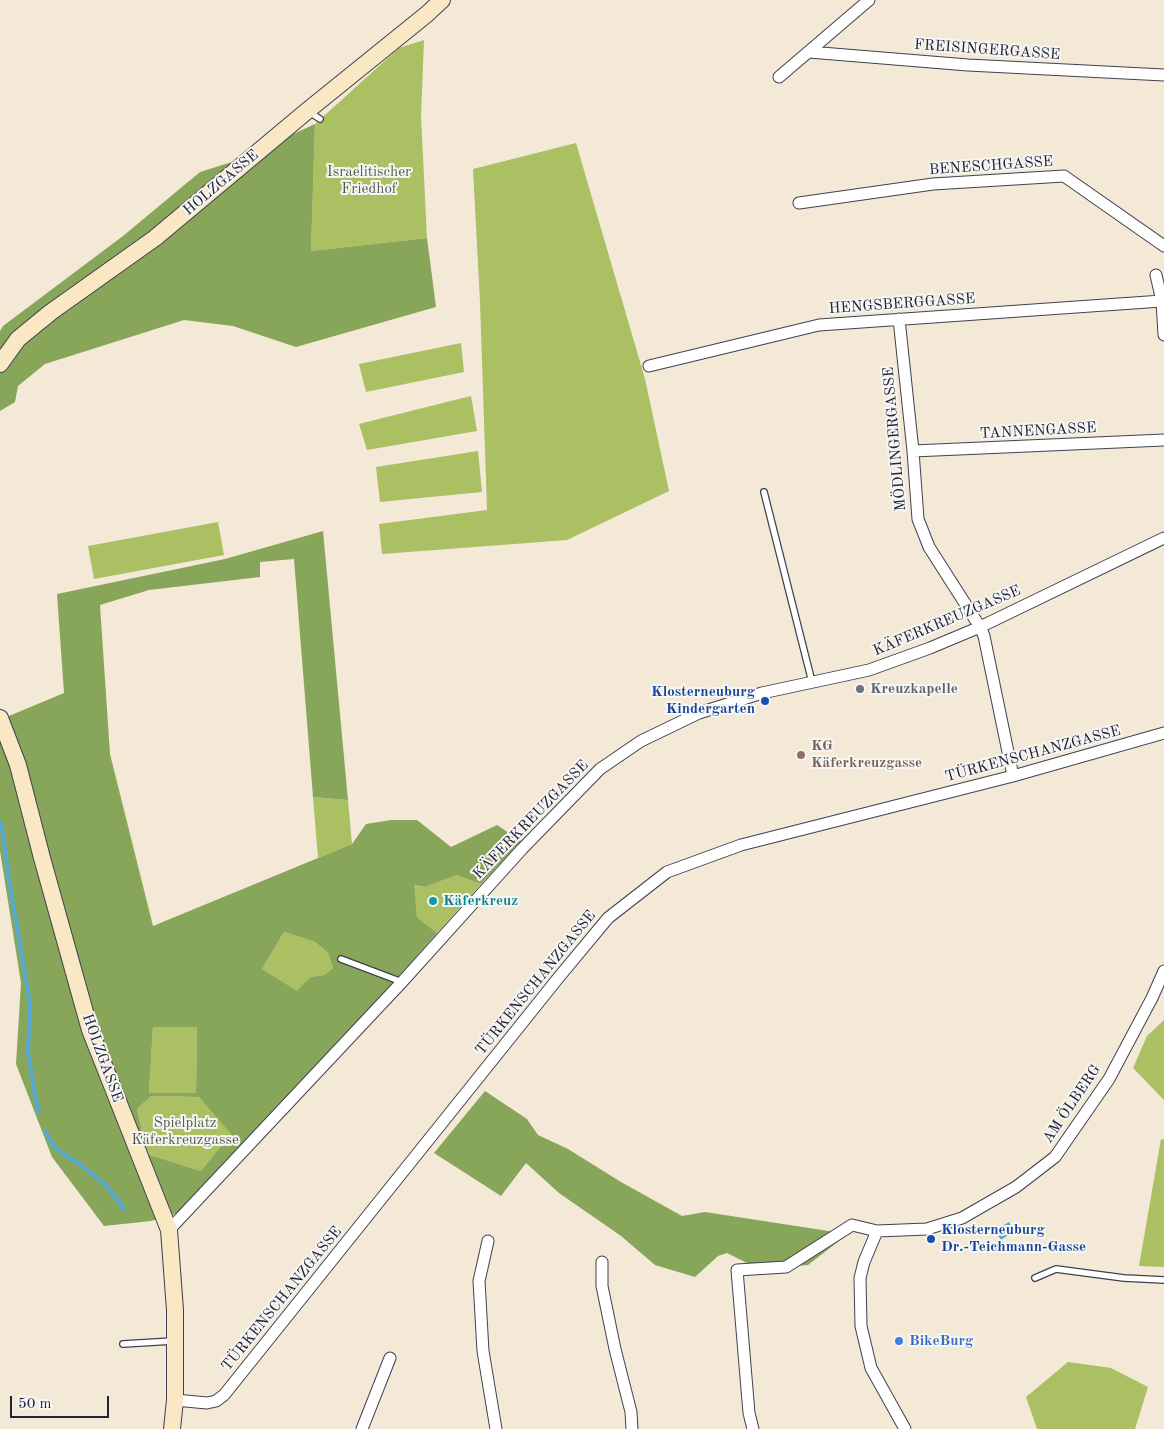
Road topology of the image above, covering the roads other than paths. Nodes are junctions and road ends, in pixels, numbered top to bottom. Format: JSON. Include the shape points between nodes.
{"nodes":[{"id":1,"x":442,"y":0,"type":"edge"},
{"id":2,"x":869,"y":0,"type":"edge"},
{"id":3,"x":809,"y":52,"type":"junction"},
{"id":4,"x":1164,"y":75,"type":"edge"},
{"id":5,"x":779,"y":77,"type":"dead end"},
{"id":6,"x":799,"y":202,"type":"dead end"},
{"id":7,"x":1164,"y":246,"type":"edge"},
{"id":8,"x":1156,"y":276,"type":"dead end"},
{"id":9,"x":1162,"y":301,"type":"junction"},
{"id":10,"x":899,"y":320,"type":"junction"},
{"id":11,"x":1164,"y":335,"type":"edge"},
{"id":12,"x":0,"y":364,"type":"edge"},
{"id":13,"x":649,"y":366,"type":"dead end"},
{"id":14,"x":1164,"y":440,"type":"edge"},
{"id":15,"x":912,"y":451,"type":"junction"},
{"id":16,"x":764,"y":492,"type":"dead end"},
{"id":17,"x":1164,"y":538,"type":"edge"},
{"id":18,"x":980,"y":627,"type":"junction"},
{"id":19,"x":812,"y":682,"type":"junction"},
{"id":20,"x":0,"y":718,"type":"edge"},
{"id":21,"x":1164,"y":733,"type":"edge"},
{"id":22,"x":1013,"y":776,"type":"junction"},
{"id":23,"x":341,"y":959,"type":"dead end"},
{"id":24,"x":1164,"y":971,"type":"edge"},
{"id":25,"x":402,"y":982,"type":"junction"},
{"id":26,"x":169,"y":1230,"type":"junction"},
{"id":27,"x":877,"y":1230,"type":"junction"},
{"id":28,"x":488,"y":1241,"type":"dead end"},
{"id":29,"x":602,"y":1262,"type":"dead end"},
{"id":30,"x":1035,"y":1278,"type":"dead end"},
{"id":31,"x":1164,"y":1280,"type":"edge"},
{"id":32,"x":175,"y":1341,"type":"junction"},
{"id":33,"x":123,"y":1344,"type":"dead end"},
{"id":34,"x":390,"y":1358,"type":"dead end"},
{"id":35,"x":176,"y":1400,"type":"junction"},
{"id":36,"x":172,"y":1429,"type":"edge"},
{"id":37,"x":362,"y":1429,"type":"edge"},
{"id":38,"x":496,"y":1429,"type":"edge"},
{"id":39,"x":632,"y":1429,"type":"edge"},
{"id":40,"x":753,"y":1429,"type":"edge"},
{"id":41,"x":905,"y":1429,"type":"edge"}],
"edges":[{"from":1,"to":12,"type":"street","name":"HOLZGASSE","via":[[313,115],[155,238],[18,338]]},
{"from":2,"to":3,"type":"street"},
{"from":3,"to":4,"type":"street","name":"FREISINGERGASSE","via":[[968,65]]},
{"from":3,"to":5,"type":"street"},
{"from":6,"to":7,"type":"street","name":"BENESCHGASSE","via":[[933,184],[1064,176]]},
{"from":8,"to":9,"type":"street"},
{"from":9,"to":10,"type":"street","name":"HENGSBERGGASSE"},
{"from":9,"to":11,"type":"street"},
{"from":10,"to":13,"type":"street","name":"HENGSBERGGASSE","via":[[819,325]]},
{"from":10,"to":15,"type":"street","name":"MÖDLINGERGASSE"},
{"from":14,"to":15,"type":"street","name":"TANNENGASSE"},
{"from":15,"to":18,"type":"street","name":"MÖDLINGERGASSE","via":[[918,520],[929,547]]},
{"from":16,"to":19,"type":"lane"},
{"from":17,"to":18,"type":"street","name":"KÄFERKREUZGASSE"},
{"from":18,"to":19,"type":"street","name":"KÄFERKREUZGASSE","via":[[869,670]]},
{"from":18,"to":22,"type":"street","name":"MÖDLINGERGASSE"},
{"from":19,"to":25,"type":"street","name":"KÄFERKREUZGASSE","via":[[762,692],[699,713],[641,741],[600,769],[522,848]]},
{"from":20,"to":26,"type":"street","name":"HOLZGASSE","via":[[18,765],[90,1030]]},
{"from":21,"to":22,"type":"street","name":"TÜRKENSCHANZGASSE"},
{"from":22,"to":35,"type":"street","name":"TÜRKENSCHANZGASSE","via":[[741,845],[667,872],[608,918],[224,1395],[207,1403]]},
{"from":23,"to":25,"type":"lane"},
{"from":24,"to":27,"type":"street","name":"AM ÖLBERG","via":[[1109,1079],[1055,1157],[1016,1187],[962,1218],[926,1229]]},
{"from":25,"to":26,"type":"street","name":"KÄFERKREUZGASSE"},
{"from":26,"to":32,"type":"street","name":"HOLZGASSE"},
{"from":27,"to":40,"type":"street","name":"AM ÖLBERG","via":[[852,1225],[786,1267],[737,1270]]},
{"from":27,"to":41,"type":"street","via":[[860,1278],[861,1326],[872,1368]]},
{"from":28,"to":38,"type":"street","via":[[479,1281],[483,1351]]},
{"from":29,"to":39,"type":"street","via":[[602,1286],[631,1412]]},
{"from":30,"to":31,"type":"lane","via":[[1056,1269]]},
{"from":32,"to":33,"type":"lane"},
{"from":32,"to":35,"type":"street","name":"HOLZGASSE"},
{"from":34,"to":37,"type":"street"},
{"from":35,"to":36,"type":"street","name":"HOLZGASSE"}]}
